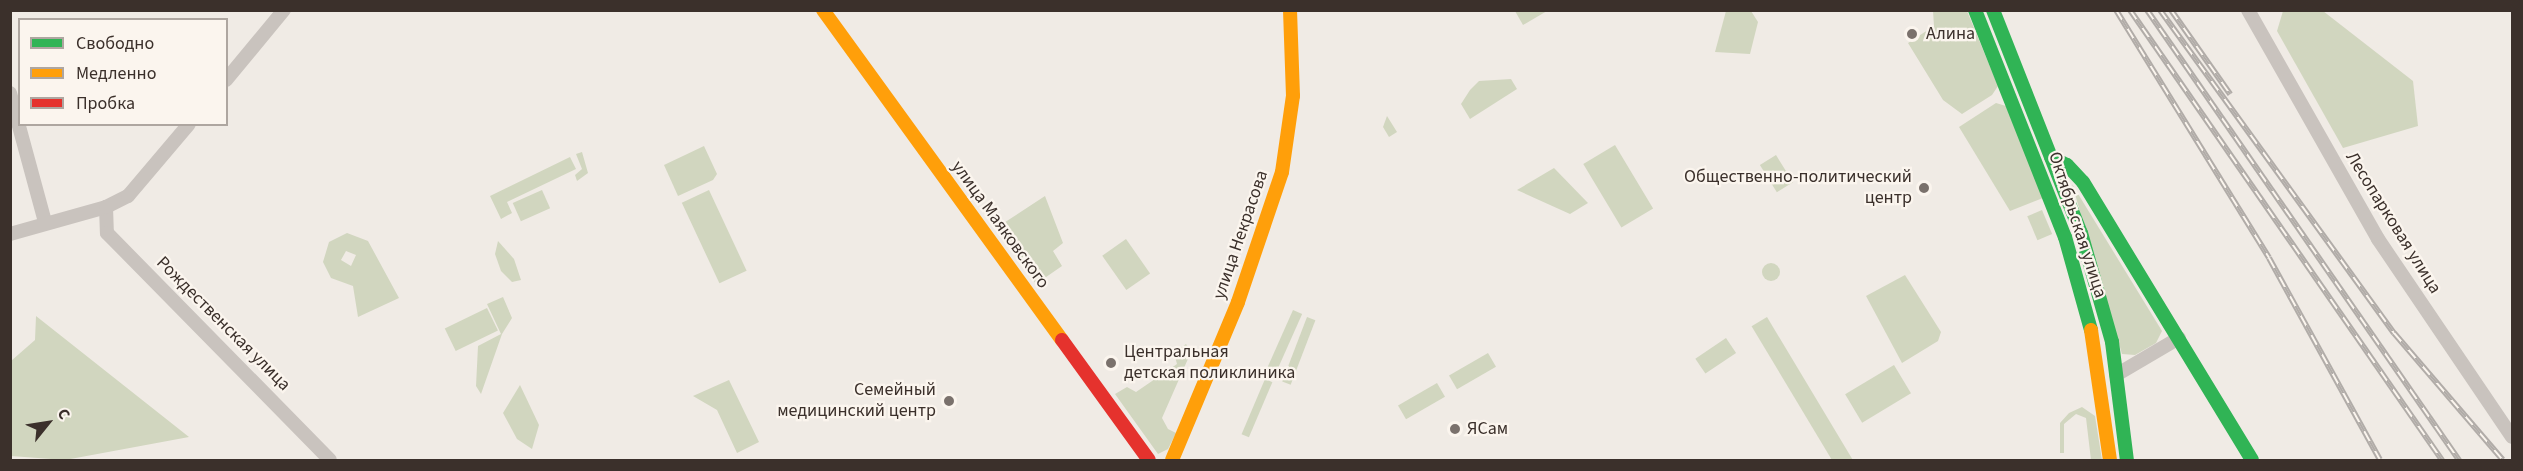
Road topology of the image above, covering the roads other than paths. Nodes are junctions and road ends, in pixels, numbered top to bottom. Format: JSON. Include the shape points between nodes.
{"nodes":[{"id":1,"x":823,"y":10,"type":"edge"},
{"id":2,"x":1290,"y":10,"type":"edge"},
{"id":3,"x":1975,"y":10,"type":"edge"},
{"id":4,"x":1993,"y":10,"type":"edge"},
{"id":5,"x":282,"y":12,"type":"edge"},
{"id":6,"x":2255,"y":14,"type":"edge"},
{"id":7,"x":228,"y":78,"type":"edge"},
{"id":8,"x":10,"y":93,"type":"edge"},
{"id":9,"x":18,"y":122,"type":"edge"},
{"id":10,"x":19,"y":126,"type":"edge"},
{"id":11,"x":187,"y":126,"type":"edge"},
{"id":12,"x":2034,"y":153,"type":"junction"},
{"id":13,"x":2054,"y":158,"type":"junction"},
{"id":14,"x":106,"y":207,"type":"junction"},
{"id":15,"x":45,"y":222,"type":"junction"},
{"id":16,"x":10,"y":234,"type":"edge"},
{"id":17,"x":2179,"y":339,"type":"junction"},
{"id":18,"x":2116,"y":375,"type":"junction"},
{"id":19,"x":2512,"y":437,"type":"edge"},
{"id":20,"x":330,"y":460,"type":"edge"},
{"id":21,"x":1149,"y":460,"type":"edge"},
{"id":22,"x":1172,"y":460,"type":"edge"},
{"id":23,"x":2110,"y":460,"type":"edge"},
{"id":24,"x":2127,"y":460,"type":"edge"},
{"id":25,"x":2252,"y":460,"type":"edge"}],
"edges":[{"from":1,"to":21,"type":"street","name":"улица Маяковского"},
{"from":2,"to":22,"type":"street","name":"улица Некрасова","via":[[1293,96],[1282,172],[1238,302]]},
{"from":3,"to":12,"type":"street","name":"Октябрьская улица"},
{"from":4,"to":13,"type":"street","name":"Октябрьская улица"},
{"from":5,"to":7,"type":"street"},
{"from":6,"to":19,"type":"street","name":"Лесопарковая улица","via":[[2378,239]]},
{"from":8,"to":9,"type":"street"},
{"from":10,"to":15,"type":"street"},
{"from":11,"to":14,"type":"street","via":[[128,196]]},
{"from":12,"to":13,"type":"street"},
{"from":12,"to":23,"type":"street","name":"Октябрьская улица","via":[[2065,237],[2096,346]]},
{"from":13,"to":17,"type":"street","via":[[2083,182]]},
{"from":13,"to":18,"type":"street","name":"Октябрьская улица","via":[[2084,242],[2112,342]]},
{"from":14,"to":15,"type":"street"},
{"from":14,"to":20,"type":"street","name":"Рождественская улица","via":[[107,233]]},
{"from":15,"to":16,"type":"street"},
{"from":17,"to":18,"type":"street"},
{"from":17,"to":25,"type":"street"},
{"from":18,"to":24,"type":"street","name":"Октябрьская улица"}]}
